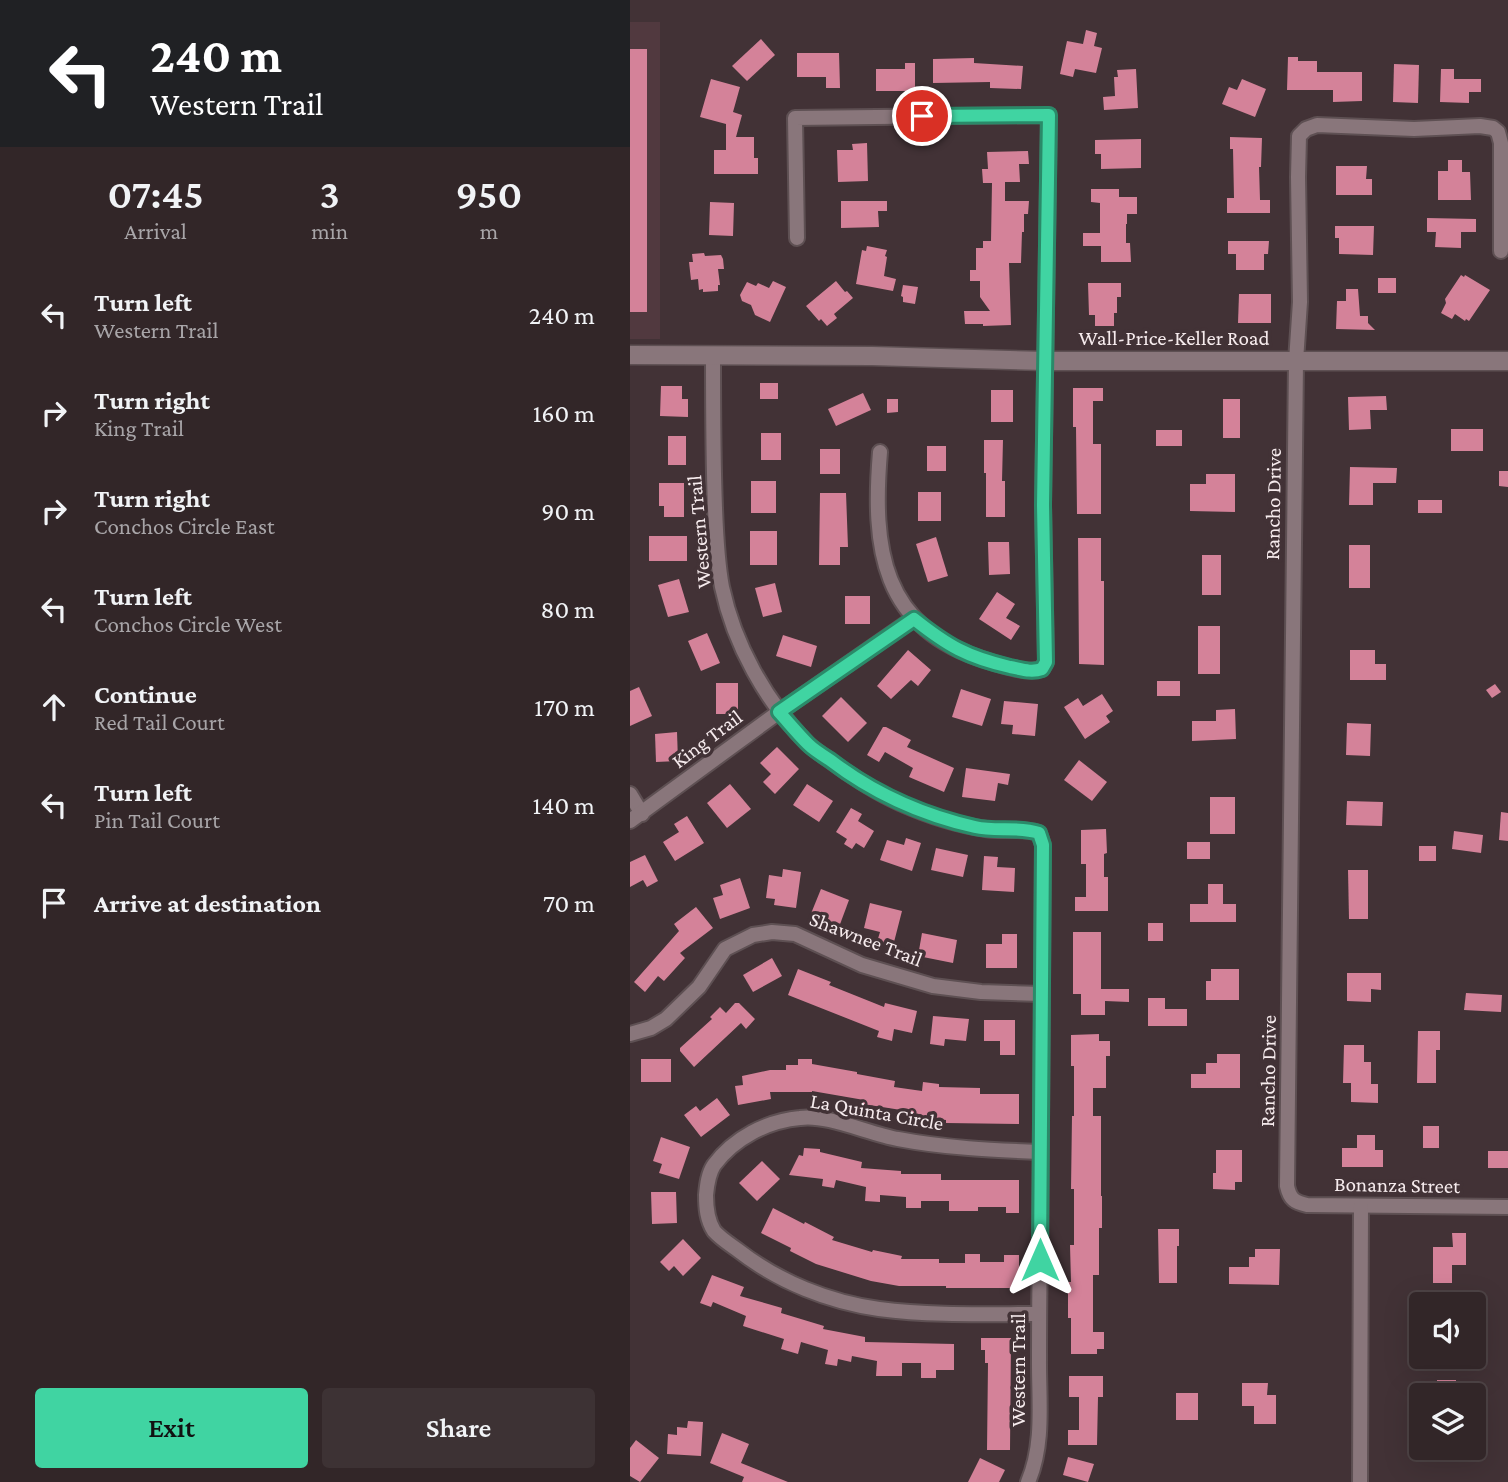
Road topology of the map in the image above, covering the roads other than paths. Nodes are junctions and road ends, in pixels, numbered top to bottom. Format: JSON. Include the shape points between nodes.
{"nodes":[{"id":1,"x":797,"y":238,"type":"dead end"},
{"id":2,"x":1501,"y":251,"type":"dead end"},
{"id":3,"x":630,"y":355,"type":"edge"},
{"id":4,"x":713,"y":355,"type":"junction"},
{"id":5,"x":1045,"y":361,"type":"junction"},
{"id":6,"x":1296,"y":361,"type":"junction"},
{"id":7,"x":1508,"y":361,"type":"edge"},
{"id":8,"x":880,"y":452,"type":"dead end"},
{"id":9,"x":914,"y":619,"type":"junction"},
{"id":10,"x":779,"y":712,"type":"junction"},
{"id":11,"x":630,"y":794,"type":"edge"},
{"id":12,"x":636,"y":818,"type":"edge"},
{"id":13,"x":1042,"y":994,"type":"junction"},
{"id":14,"x":630,"y":1034,"type":"edge"},
{"id":15,"x":1040,"y":1152,"type":"junction"},
{"id":16,"x":1289,"y":1196,"type":"joint"},
{"id":17,"x":1361,"y":1206,"type":"junction"},
{"id":18,"x":1508,"y":1207,"type":"edge"},
{"id":19,"x":1038,"y":1314,"type":"junction"},
{"id":20,"x":1028,"y":1482,"type":"edge"},
{"id":21,"x":1360,"y":1482,"type":"edge"}],
"edges":[{"from":1,"to":5,"type":"street","via":[[795,118],[1049,115]]},
{"from":2,"to":6,"type":"street","name":"Rancho Drive","via":[[1501,143],[1493,128],[1317,125],[1306,129],[1299,136],[1298,148]]},
{"from":3,"to":4,"type":"street","name":"Wall-Price-Keller Road"},
{"from":4,"to":5,"type":"street","name":"Wall-Price-Keller Road"},
{"from":4,"to":10,"type":"street","name":"Western Trail","via":[[714,488],[722,587],[739,640]]},
{"from":5,"to":6,"type":"street","name":"Wall-Price-Keller Road"},
{"from":5,"to":9,"type":"street","via":[[1046,662],[1034,672],[969,655]]},
{"from":6,"to":7,"type":"street","name":"Wall-Price-Keller Road"},
{"from":6,"to":16,"type":"street","name":"Rancho Drive"},
{"from":8,"to":9,"type":"street","via":[[883,562],[897,596]]},
{"from":9,"to":10,"type":"street","name":"King Trail"},
{"from":10,"to":12,"type":"street","name":"King Trail"},
{"from":10,"to":13,"type":"street","name":"Western Trail","via":[[809,745],[850,776],[900,803],[976,828],[1039,833],[1043,845]]},
{"from":11,"to":12,"type":"street"},
{"from":13,"to":14,"type":"street","name":"Shawnee Trail","via":[[933,986],[862,965],[794,934],[772,932],[753,935],[725,949],[699,987],[666,1018]]},
{"from":13,"to":15,"type":"street","name":"Western Trail"},
{"from":15,"to":19,"type":"street","name":"Western Trail"},
{"from":15,"to":19,"type":"street","name":"La Quinta Circle","via":[[909,1141],[801,1117],[746,1135],[727,1150],[712,1168],[706,1201],[713,1230],[723,1240],[793,1284],[839,1301],[941,1314]]},
{"from":16,"to":17,"type":"street","name":"Bonanza Street","via":[[1307,1205]]},
{"from":17,"to":18,"type":"street","name":"Bonanza Street"},
{"from":17,"to":21,"type":"street"},
{"from":19,"to":20,"type":"street","name":"Western Trail","via":[[1039,1440]]}]}
